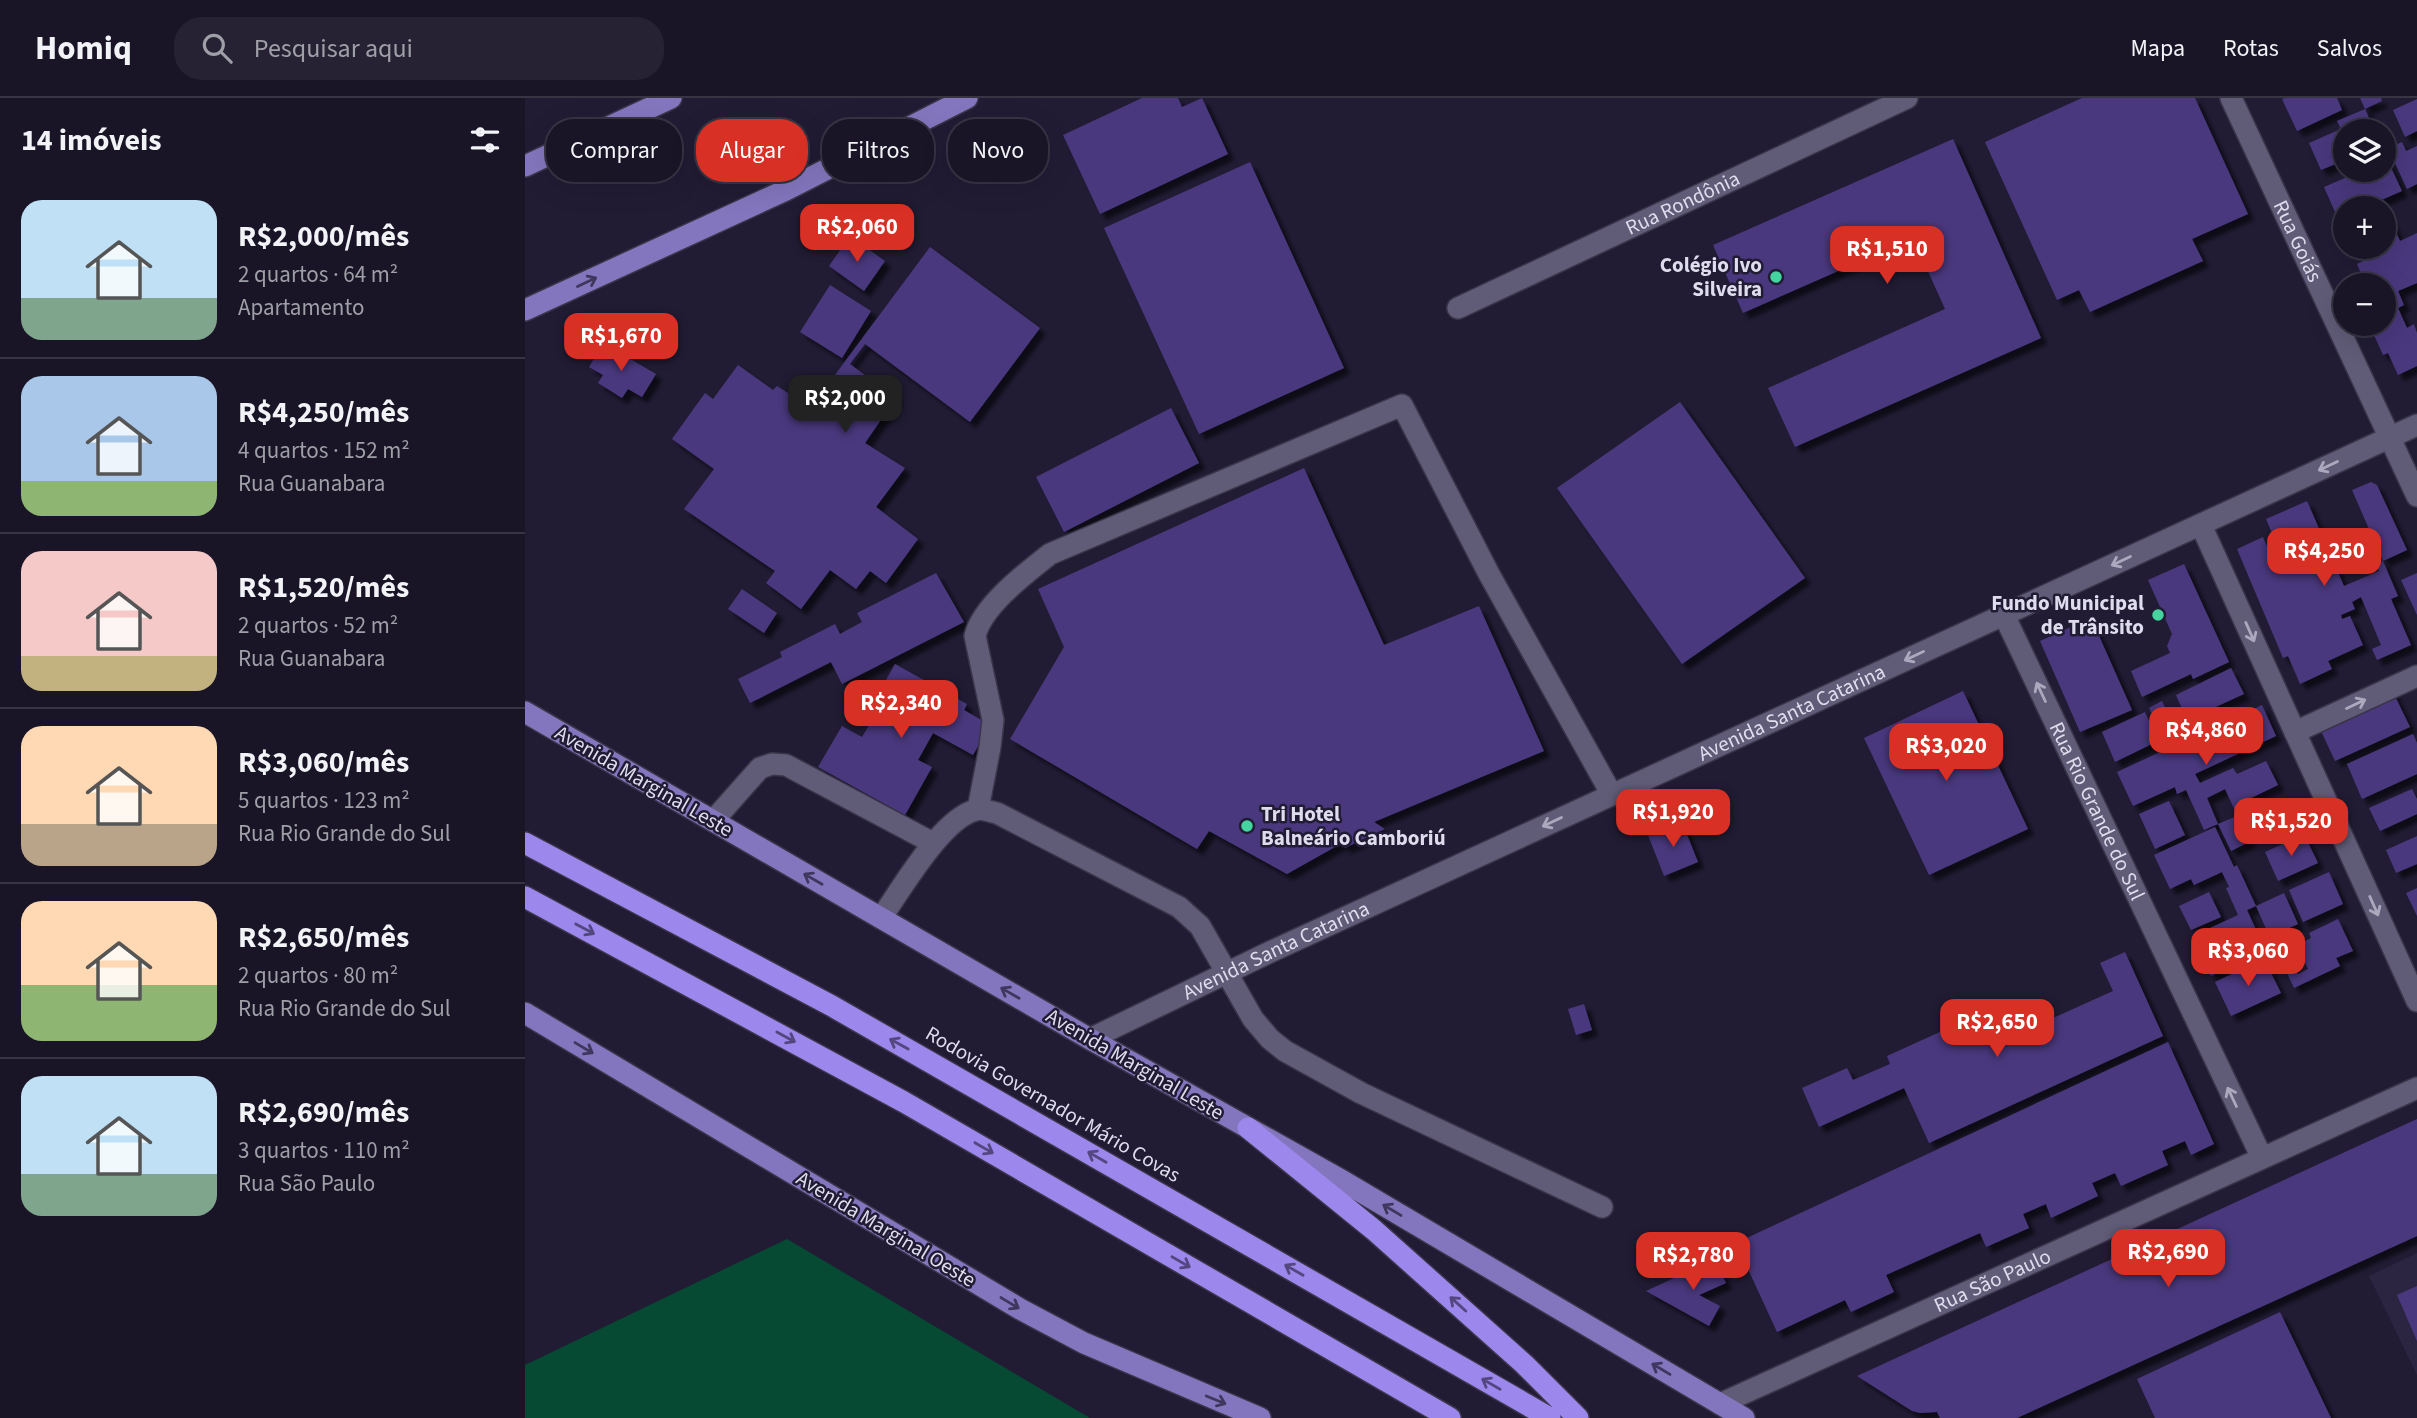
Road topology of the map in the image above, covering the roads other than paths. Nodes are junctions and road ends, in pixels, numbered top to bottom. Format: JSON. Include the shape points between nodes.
{"nodes":[{"id":1,"x":671,"y":98,"type":"edge"},
{"id":2,"x":967,"y":98,"type":"edge"},
{"id":3,"x":1907,"y":98,"type":"edge"},
{"id":4,"x":2231,"y":98,"type":"edge"},
{"id":5,"x":525,"y":166,"type":"edge"},
{"id":6,"x":1458,"y":308,"type":"dead end"},
{"id":7,"x":525,"y":310,"type":"edge"},
{"id":8,"x":2417,"y":425,"type":"edge"},
{"id":9,"x":2390,"y":438,"type":"junction"},
{"id":10,"x":2417,"y":496,"type":"edge"},
{"id":11,"x":2201,"y":525,"type":"junction"},
{"id":12,"x":2004,"y":615,"type":"junction"},
{"id":13,"x":2417,"y":676,"type":"edge"},
{"id":14,"x":525,"y":712,"type":"edge"},
{"id":15,"x":2295,"y":732,"type":"junction"},
{"id":16,"x":1612,"y":795,"type":"junction"},
{"id":17,"x":978,"y":809,"type":"junction"},
{"id":18,"x":713,"y":821,"type":"junction"},
{"id":19,"x":525,"y":843,"type":"edge"},
{"id":20,"x":933,"y":843,"type":"junction"},
{"id":21,"x":525,"y":897,"type":"edge"},
{"id":22,"x":881,"y":918,"type":"junction"},
{"id":23,"x":1227,"y":972,"type":"junction"},
{"id":24,"x":2417,"y":1001,"type":"edge"},
{"id":25,"x":525,"y":1013,"type":"edge"},
{"id":26,"x":1090,"y":1039,"type":"junction"},
{"id":27,"x":2417,"y":1088,"type":"edge"},
{"id":28,"x":1248,"y":1128,"type":"junction"},
{"id":29,"x":2262,"y":1158,"type":"junction"},
{"id":30,"x":1602,"y":1207,"type":"dead end"},
{"id":31,"x":1720,"y":1404,"type":"junction"},
{"id":32,"x":1260,"y":1418,"type":"edge"},
{"id":33,"x":1450,"y":1418,"type":"edge"},
{"id":34,"x":1550,"y":1418,"type":"edge"},
{"id":35,"x":1578,"y":1418,"type":"edge"},
{"id":36,"x":1744,"y":1418,"type":"edge"}],
"edges":[{"from":1,"to":5,"type":"main road"},
{"from":7,"to":2,"type":"main road","one_way":true,"via":[[786,190]]},
{"from":3,"to":6,"type":"street","name":"Rua Rondônia"},
{"from":4,"to":9,"type":"street","name":"Rua Goiás"},
{"from":8,"to":9,"type":"street","name":"Avenida Santa Catarina"},
{"from":9,"to":10,"type":"street","name":"Rua Goiás"},
{"from":9,"to":11,"type":"street","name":"Avenida Santa Catarina","one_way":true},
{"from":11,"to":12,"type":"street","name":"Avenida Santa Catarina","one_way":true},
{"from":11,"to":15,"type":"street","one_way":true},
{"from":12,"to":16,"type":"street","name":"Avenida Santa Catarina","one_way":true},
{"from":29,"to":12,"type":"street","name":"Rua Rio Grande do Sul","one_way":true},
{"from":15,"to":13,"type":"street","one_way":true},
{"from":14,"to":18,"type":"main road","name":"Avenida Marginal Leste"},
{"from":15,"to":24,"type":"street","one_way":true},
{"from":16,"to":17,"type":"street","via":[[1489,574],[1402,405],[1050,554],[1009,587],[977,626],[975,636],[993,720]]},
{"from":16,"to":23,"type":"street","name":"Avenida Santa Catarina","one_way":true},
{"from":17,"to":20,"type":"street","via":[[959,818]]},
{"from":17,"to":23,"type":"street","via":[[997,813],[1179,907],[1200,926]]},
{"from":18,"to":20,"type":"street","via":[[760,768],[786,765]]},
{"from":22,"to":18,"type":"main road","name":"Avenida Marginal Leste","one_way":true},
{"from":34,"to":19,"type":"highway","name":"Rodovia Governador Mário Covas","one_way":true,"via":[[832,1006]]},
{"from":20,"to":22,"type":"street"},
{"from":21,"to":33,"type":"highway","one_way":true,"via":[[904,1102]]},
{"from":26,"to":22,"type":"main road","name":"Avenida Marginal Leste","one_way":true},
{"from":23,"to":26,"type":"street","name":"Avenida Santa Catarina"},
{"from":23,"to":30,"type":"street","via":[[1253,1020],[1285,1051],[1361,1093]]},
{"from":25,"to":32,"type":"main road","name":"Avenida Marginal Oeste","one_way":true,"via":[[1020,1309],[1084,1343]]},
{"from":26,"to":28,"type":"main road","name":"Avenida Marginal Leste"},
{"from":27,"to":29,"type":"street","name":"Rua São Paulo"},
{"from":31,"to":28,"type":"main road","name":"Avenida Marginal Leste","one_way":true},
{"from":35,"to":28,"type":"highway","one_way":true,"via":[[1374,1230]]},
{"from":29,"to":31,"type":"street","name":"Rua São Paulo"},
{"from":31,"to":36,"type":"main road","name":"Avenida Marginal Leste"}]}
